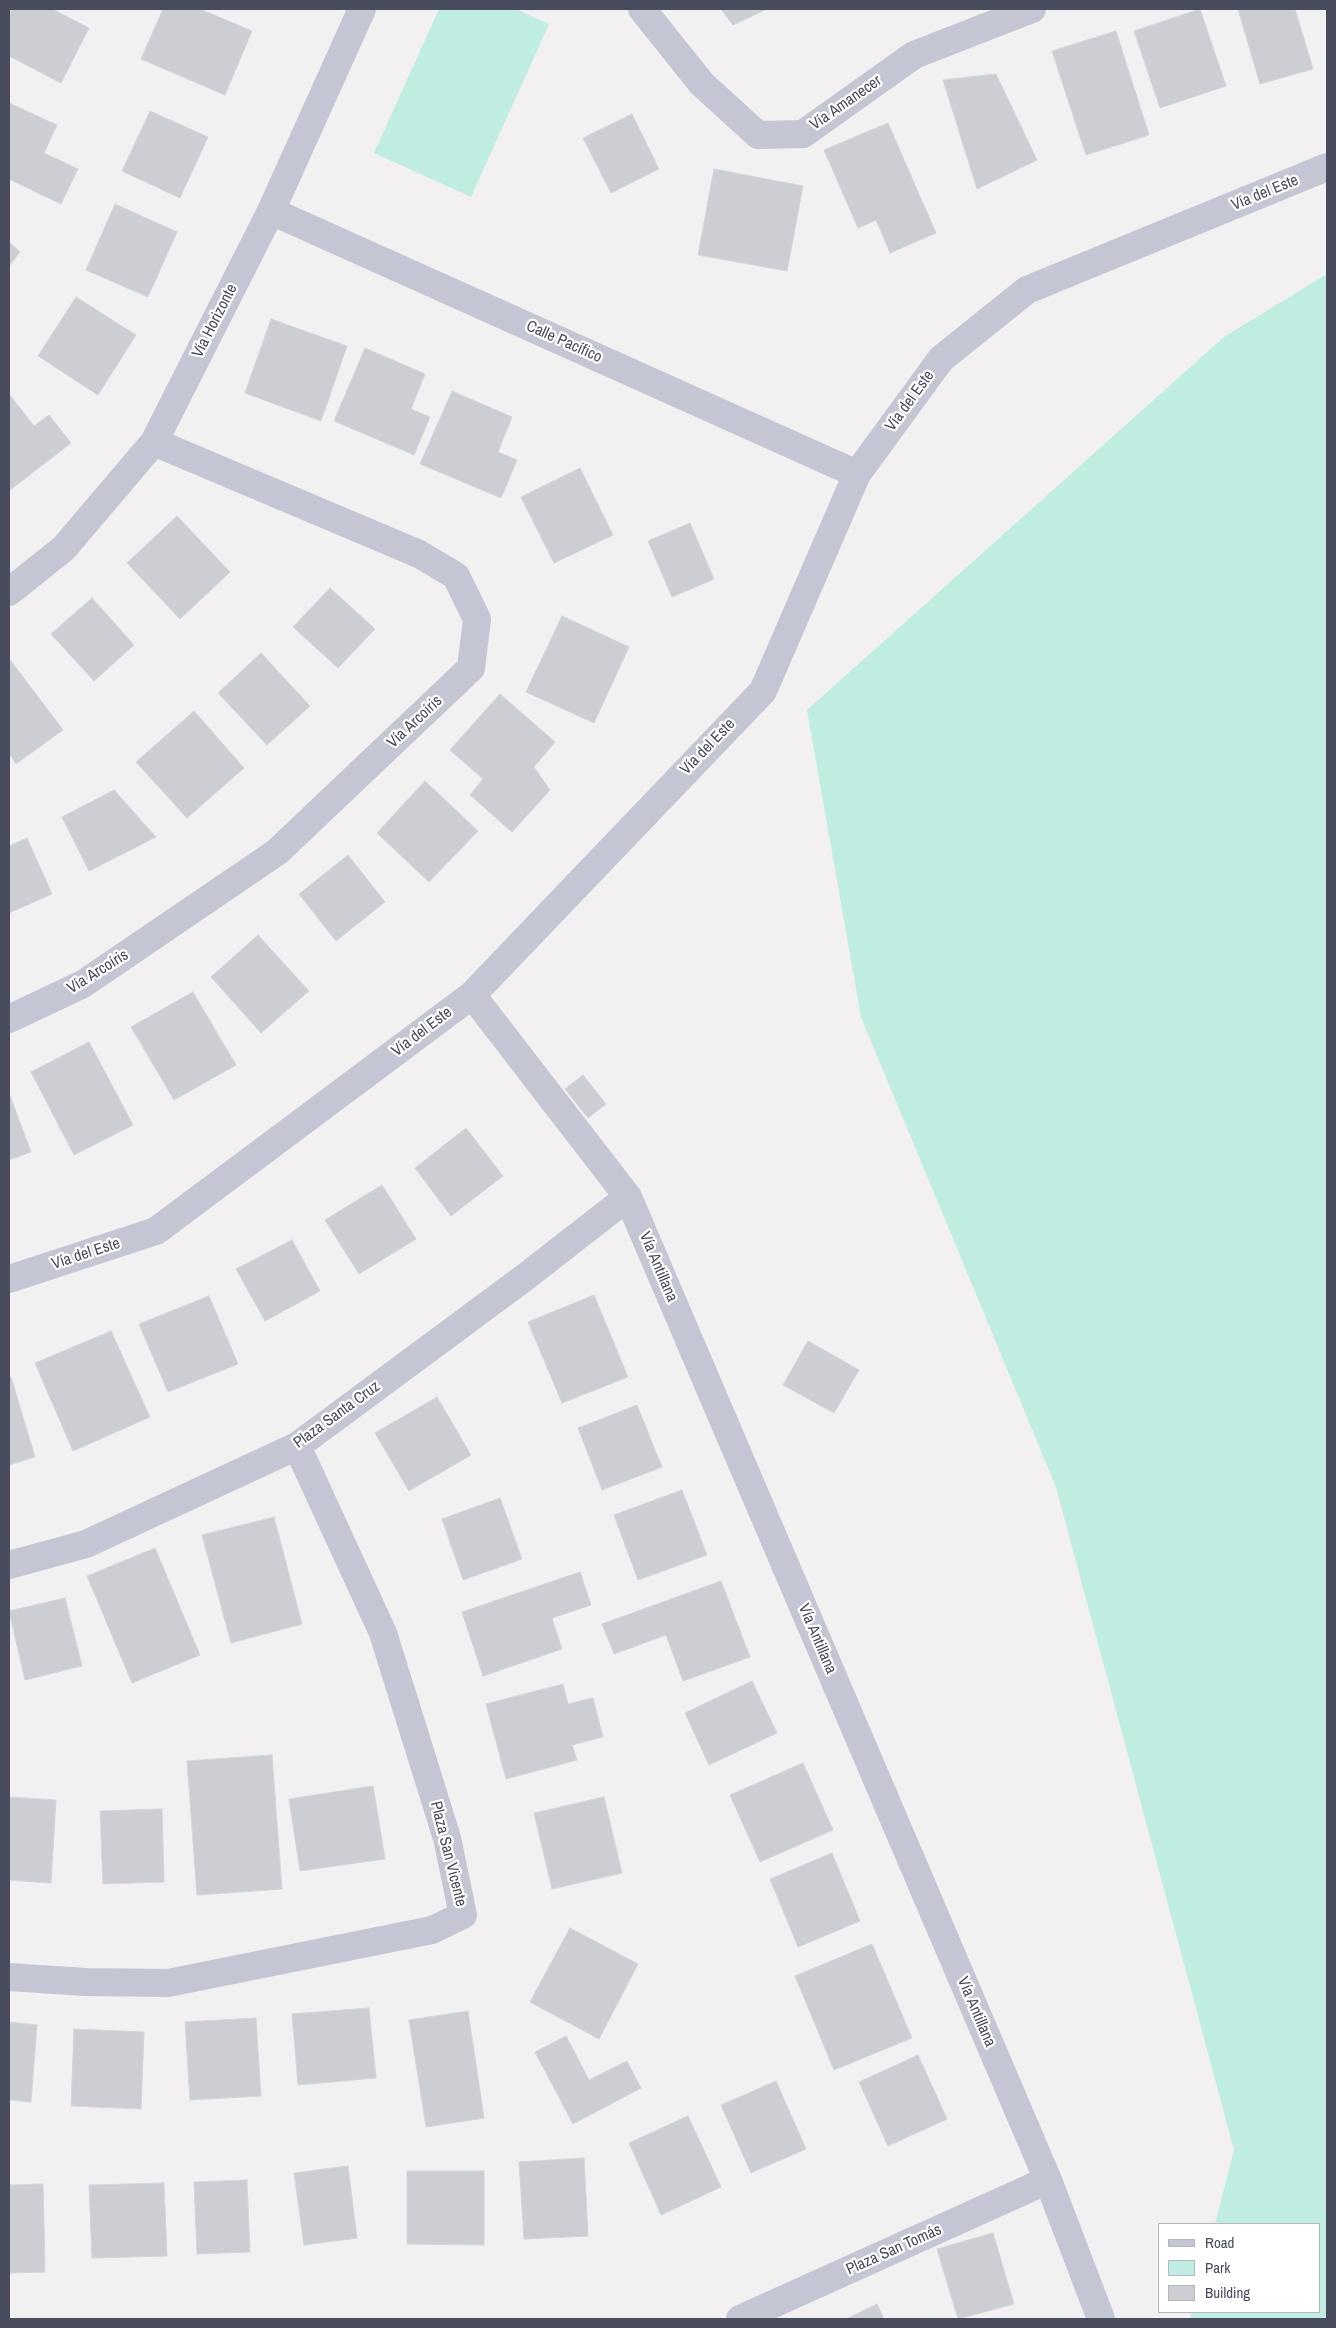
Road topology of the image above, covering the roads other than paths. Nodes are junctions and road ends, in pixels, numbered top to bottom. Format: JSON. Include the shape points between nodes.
{"nodes":[{"id":1,"x":362,"y":9,"type":"edge"},
{"id":2,"x":642,"y":9,"type":"edge"},
{"id":3,"x":1032,"y":9,"type":"edge"},
{"id":4,"x":1327,"y":167,"type":"edge"},
{"id":5,"x":271,"y":211,"type":"junction"},
{"id":6,"x":154,"y":442,"type":"junction"},
{"id":7,"x":857,"y":474,"type":"junction"},
{"id":8,"x":9,"y":592,"type":"edge"},
{"id":9,"x":472,"y":995,"type":"junction"},
{"id":10,"x":9,"y":1020,"type":"edge"},
{"id":11,"x":628,"y":1197,"type":"junction"},
{"id":12,"x":9,"y":1280,"type":"edge"},
{"id":13,"x":297,"y":1446,"type":"junction"},
{"id":14,"x":9,"y":1566,"type":"edge"},
{"id":15,"x":9,"y":1977,"type":"edge"},
{"id":16,"x":1048,"y":2180,"type":"junction"},
{"id":17,"x":740,"y":2319,"type":"edge"},
{"id":18,"x":1101,"y":2319,"type":"edge"}],
"edges":[{"from":1,"to":5,"type":"street","name":"Vía Horizonte"},
{"from":2,"to":3,"type":"street","name":"Vía Amanecer","via":[[702,84],[758,135],[803,134],[914,55]]},
{"from":4,"to":7,"type":"street","name":"Vía del Este","via":[[1027,290],[941,359]]},
{"from":5,"to":6,"type":"street","name":"Vía Horizonte"},
{"from":5,"to":7,"type":"street","name":"Calle Pacífico"},
{"from":6,"to":8,"type":"street","name":"Vía Horizonte","via":[[64,548]]},
{"from":6,"to":10,"type":"street","name":"Vía Arcoíris","via":[[419,554],[456,576],[477,618],[471,668],[277,852],[83,984]]},
{"from":7,"to":9,"type":"street","name":"Vía del Este","via":[[763,691]]},
{"from":9,"to":11,"type":"street","name":"Vía Antillana"},
{"from":9,"to":12,"type":"street","name":"Vía del Este","via":[[156,1231]]},
{"from":11,"to":13,"type":"street","name":"Plaza Santa Cruz"},
{"from":11,"to":16,"type":"street","name":"Vía Antillana"},
{"from":13,"to":14,"type":"street","name":"Plaza Santa Cruz","via":[[86,1544]]},
{"from":13,"to":15,"type":"street","name":"Plaza San Vicente","via":[[383,1633],[447,1838],[463,1915],[432,1930],[168,1983]]},
{"from":16,"to":17,"type":"street","name":"Plaza San Tomás"},
{"from":16,"to":18,"type":"street","name":"Vía Antillana"}]}
